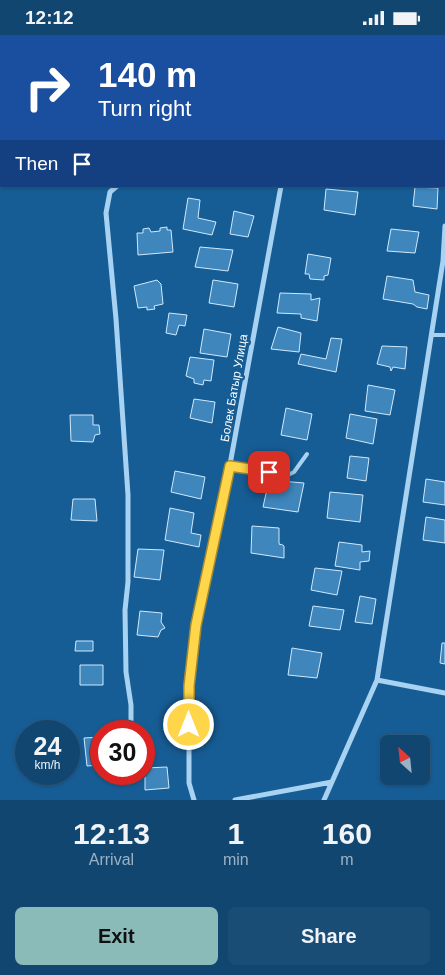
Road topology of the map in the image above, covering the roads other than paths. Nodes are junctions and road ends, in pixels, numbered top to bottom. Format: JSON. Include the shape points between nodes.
{"nodes":[{"id":1,"x":117,"y":187,"type":"edge"},
{"id":2,"x":281,"y":187,"type":"edge"},
{"id":3,"x":445,"y":226,"type":"edge"},
{"id":4,"x":432,"y":335,"type":"junction"},
{"id":5,"x":445,"y":335,"type":"edge"},
{"id":6,"x":307,"y":454,"type":"dead end"},
{"id":7,"x":230,"y":466,"type":"junction"},
{"id":8,"x":377,"y":680,"type":"junction"},
{"id":9,"x":445,"y":693,"type":"edge"},
{"id":10,"x":131,"y":720,"type":"edge"},
{"id":11,"x":332,"y":782,"type":"junction"},
{"id":12,"x":194,"y":800,"type":"edge"},
{"id":13,"x":236,"y":800,"type":"edge"},
{"id":14,"x":324,"y":800,"type":"edge"}],
"edges":[{"from":1,"to":10,"type":"street","via":[[110,192],[106,213],[128,495],[125,610]]},
{"from":2,"to":7,"type":"street","name":"Болек Батыр Улица"},
{"from":3,"to":4,"type":"street","via":[[444,261]]},
{"from":4,"to":5,"type":"lane"},
{"from":4,"to":8,"type":"street"},
{"from":6,"to":7,"type":"lane","via":[[288,475]]},
{"from":7,"to":12,"type":"street","name":"Болек Батыр Улица","via":[[196,625],[189,686],[189,783]]},
{"from":8,"to":9,"type":"street"},
{"from":8,"to":11,"type":"street"},
{"from":11,"to":13,"type":"street"},
{"from":11,"to":14,"type":"street"}]}
